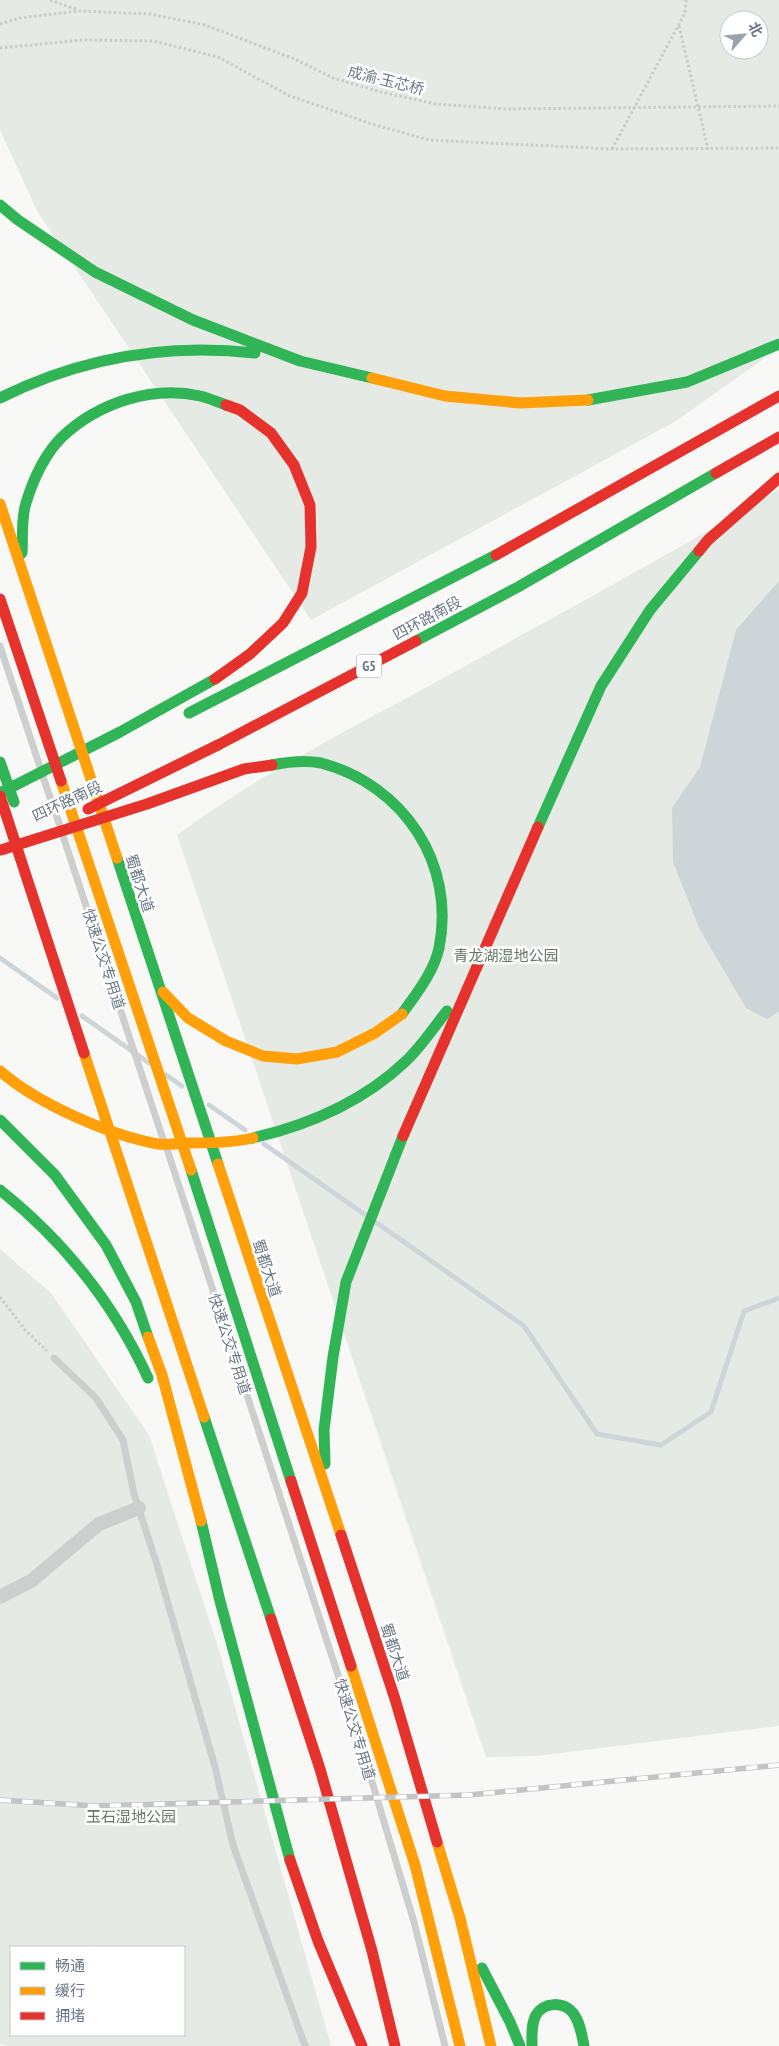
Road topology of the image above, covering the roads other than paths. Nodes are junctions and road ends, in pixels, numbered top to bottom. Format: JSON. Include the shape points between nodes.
{"nodes":[{"id":1,"x":0,"y":205,"type":"edge"},
{"id":2,"x":779,"y":344,"type":"edge"},
{"id":3,"x":300,"y":360,"type":"junction"},
{"id":4,"x":779,"y":396,"type":"edge"},
{"id":5,"x":0,"y":398,"type":"edge"},
{"id":6,"x":779,"y":437,"type":"edge"},
{"id":7,"x":779,"y":478,"type":"edge"},
{"id":8,"x":0,"y":504,"type":"edge"},
{"id":9,"x":0,"y":525,"type":"edge"},
{"id":10,"x":24,"y":598,"type":"junction"},
{"id":11,"x":0,"y":599,"type":"edge"},
{"id":12,"x":0,"y":646,"type":"edge"},
{"id":13,"x":177,"y":720,"type":"dead end"},
{"id":14,"x":98,"y":760,"type":"dead end"},
{"id":15,"x":0,"y":762,"type":"edge"},
{"id":16,"x":0,"y":795,"type":"edge"},
{"id":17,"x":0,"y":806,"type":"edge"},
{"id":18,"x":0,"y":849,"type":"edge"},
{"id":19,"x":44,"y":892,"type":"dead end"},
{"id":20,"x":145,"y":971,"type":"junction"},
{"id":21,"x":466,"y":990,"type":"junction"},
{"id":22,"x":0,"y":1071,"type":"edge"},
{"id":23,"x":0,"y":1120,"type":"edge"},
{"id":24,"x":122,"y":1126,"type":"dead end"},
{"id":25,"x":128,"y":1144,"type":"dead end"},
{"id":26,"x":210,"y":1176,"type":"dead end"},
{"id":27,"x":0,"y":1190,"type":"edge"},
{"id":28,"x":54,"y":1358,"type":"road end"},
{"id":29,"x":187,"y":1465,"type":"junction"},
{"id":30,"x":139,"y":1508,"type":"junction"},
{"id":31,"x":327,"y":1528,"type":"dead end"},
{"id":32,"x":0,"y":1597,"type":"edge"},
{"id":33,"x":298,"y":1666,"type":"dead end"},
{"id":34,"x":405,"y":1773,"type":"dead end"},
{"id":35,"x":354,"y":1844,"type":"dead end"},
{"id":36,"x":378,"y":1930,"type":"dead end"},
{"id":37,"x":395,"y":1998,"type":"dead end"},
{"id":38,"x":306,"y":2046,"type":"edge"},
{"id":39,"x":362,"y":2046,"type":"edge"},
{"id":40,"x":395,"y":2046,"type":"edge"},
{"id":41,"x":445,"y":2046,"type":"edge"},
{"id":42,"x":460,"y":2046,"type":"edge"},
{"id":43,"x":491,"y":2046,"type":"edge"},
{"id":44,"x":520,"y":2046,"type":"edge"},
{"id":45,"x":532,"y":2046,"type":"edge"},
{"id":46,"x":584,"y":2046,"type":"edge"}],
"edges":[{"from":1,"to":3,"type":"main road","via":[[95,272],[193,320]]},
{"from":2,"to":3,"type":"main road","via":[[687,382],[599,399],[520,403],[444,396]]},
{"from":3,"to":5,"type":"main road","via":[[240,351],[193,349],[124,356],[54,373]]},
{"from":4,"to":13,"type":"main road","name":"四环路南段","via":[[502,552]]},
{"from":6,"to":18,"type":"main road","name":"四环路南段","number":"G5","via":[[518,587],[220,744]]},
{"from":7,"to":21,"type":"main road","via":[[708,540],[650,610],[600,686]]},
{"from":8,"to":43,"type":"main road","name":"蜀都大道","via":[[395,1699],[460,1918]]},
{"from":9,"to":10,"type":"main road"},
{"from":10,"to":16,"type":"main road","via":[[21,545],[25,505],[41,466],[62,437],[95,412],[132,396],[166,393],[200,396],[240,410],[271,433],[294,465],[310,505],[312,547],[302,593],[283,623],[250,654],[209,683]]},
{"from":10,"to":20,"type":"main road"},
{"from":11,"to":42,"type":"main road","via":[[139,1011],[416,1864]]},
{"from":12,"to":41,"type":"lane","name":"快速公交专用道","via":[[364,1755],[414,1922]]},
{"from":14,"to":17,"type":"main road","name":"四环路南段"},
{"from":15,"to":19,"type":"main road"},
{"from":16,"to":40,"type":"main road","via":[[320,1769],[372,1950]]},
{"from":18,"to":20,"type":"main road","via":[[147,804],[244,769],[290,762],[320,763],[379,790],[408,817],[425,845],[439,881],[443,915],[439,950],[425,981],[402,1014],[376,1033],[337,1052],[297,1059],[262,1056],[188,1018]]},
{"from":20,"to":26,"type":"main road"},
{"from":21,"to":22,"type":"main road","via":[[406,1061],[364,1094],[323,1116],[284,1130],[234,1142],[160,1144],[103,1129],[53,1105]]},
{"from":21,"to":31,"type":"main road","via":[[388,1172],[346,1282],[324,1430]]},
{"from":23,"to":29,"type":"main road","via":[[55,1175],[106,1245],[136,1302],[162,1375]]},
{"from":24,"to":25,"type":"main road"},
{"from":27,"to":29,"type":"main road","via":[[73,1258],[126,1334]]},
{"from":28,"to":30,"type":"lane","via":[[96,1398],[123,1440]]},
{"from":29,"to":39,"type":"main road","via":[[288,1854],[318,1941]]},
{"from":30,"to":32,"type":"street","via":[[99,1524],[31,1581]]},
{"from":30,"to":38,"type":"lane","via":[[215,1767],[233,1845]]},
{"from":33,"to":35,"type":"main road"},
{"from":34,"to":44,"type":"main road","via":[[444,1888]]},
{"from":36,"to":37,"type":"main road"},
{"from":45,"to":46,"type":"main road","via":[[532,2026],[536,2015],[542,2008],[561,2004],[571,2010],[578,2021]]}]}
